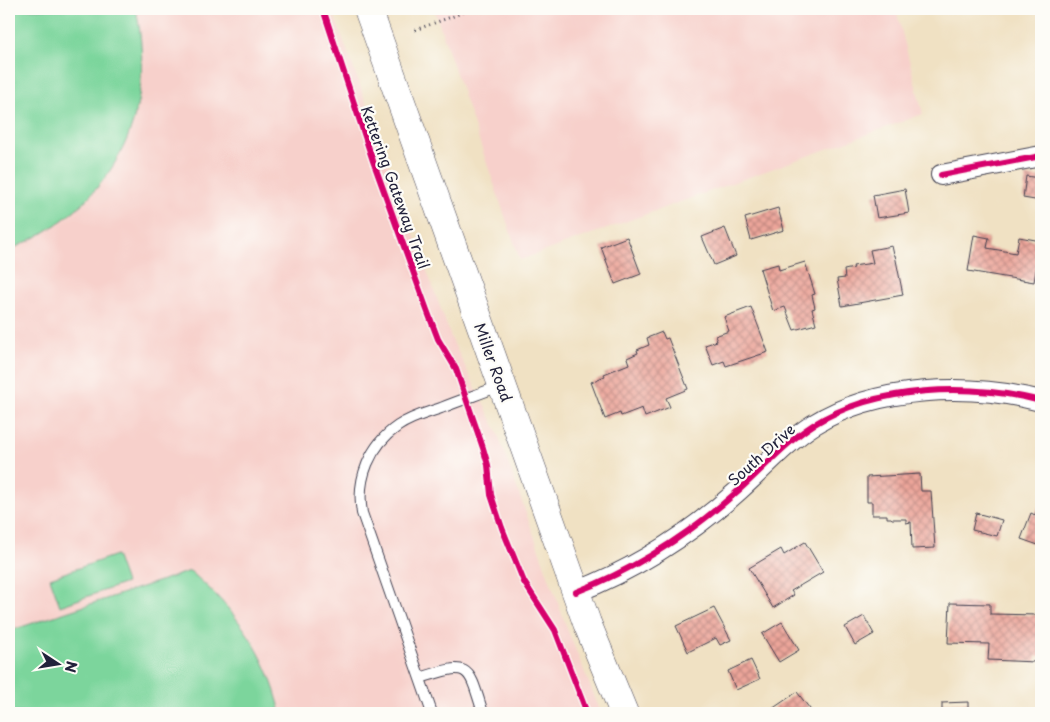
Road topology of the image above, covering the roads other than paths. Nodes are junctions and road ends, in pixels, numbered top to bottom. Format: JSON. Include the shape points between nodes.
{"nodes":[{"id":1,"x":368,"y":9,"type":"edge"},
{"id":2,"x":1041,"y":156,"type":"edge"},
{"id":3,"x":941,"y":175,"type":"dead end"},
{"id":4,"x":503,"y":385,"type":"junction"},
{"id":5,"x":1041,"y":401,"type":"edge"},
{"id":6,"x":576,"y":592,"type":"junction"},
{"id":7,"x":420,"y":678,"type":"junction"},
{"id":8,"x":432,"y":713,"type":"edge"},
{"id":9,"x":483,"y":713,"type":"edge"},
{"id":10,"x":624,"y":713,"type":"edge"}],
"edges":[{"from":1,"to":4,"type":"main road","name":"Miller Road"},
{"from":2,"to":3,"type":"street"},
{"from":4,"to":6,"type":"main road","name":"Miller Road"},
{"from":4,"to":7,"type":"lane","via":[[398,426],[375,448],[367,462],[360,495],[362,513]]},
{"from":5,"to":6,"type":"street","name":"South Drive","via":[[993,392],[957,390],[890,397],[841,411],[801,434],[738,491],[687,531],[624,571]]},
{"from":6,"to":10,"type":"main road","name":"Miller Road"},
{"from":7,"to":8,"type":"lane"},
{"from":7,"to":9,"type":"lane","via":[[454,668],[464,670],[473,681]]}]}
